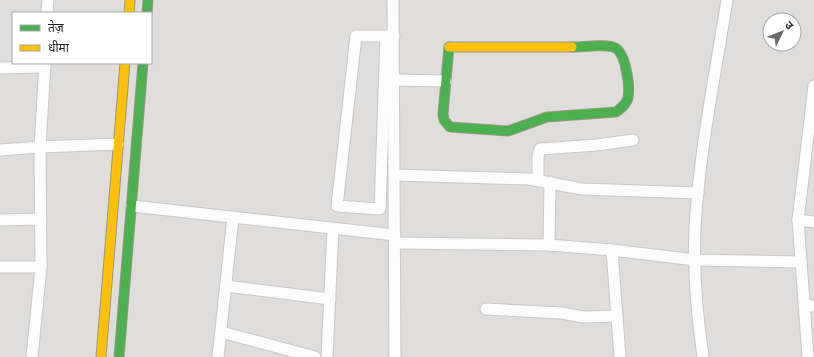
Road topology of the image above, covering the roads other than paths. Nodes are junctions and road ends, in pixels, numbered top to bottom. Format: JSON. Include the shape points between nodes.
{"nodes":[{"id":1,"x":48,"y":0,"type":"edge"},
{"id":2,"x":130,"y":0,"type":"edge"},
{"id":3,"x":148,"y":0,"type":"edge"},
{"id":4,"x":394,"y":0,"type":"edge"},
{"id":5,"x":727,"y":0,"type":"edge"},
{"id":6,"x":48,"y":12,"type":"edge"},
{"id":7,"x":129,"y":12,"type":"edge"},
{"id":8,"x":147,"y":12,"type":"edge"},
{"id":9,"x":390,"y":36,"type":"junction"},
{"id":10,"x":125,"y":64,"type":"edge"},
{"id":11,"x":143,"y":64,"type":"edge"},
{"id":12,"x":45,"y":65,"type":"edge"},
{"id":13,"x":0,"y":68,"type":"edge"},
{"id":14,"x":394,"y":80,"type":"junction"},
{"id":15,"x":446,"y":81,"type":"junction"},
{"id":16,"x":814,"y":86,"type":"edge"},
{"id":17,"x":383,"y":120,"type":"junction"},
{"id":18,"x":395,"y":121,"type":"junction"},
{"id":19,"x":632,"y":140,"type":"dead end"},
{"id":20,"x":118,"y":144,"type":"junction"},
{"id":21,"x":40,"y":147,"type":"junction"},
{"id":22,"x":0,"y":150,"type":"edge"},
{"id":23,"x":394,"y":175,"type":"junction"},
{"id":24,"x":538,"y":180,"type":"junction"},
{"id":25,"x":550,"y":182,"type":"junction"},
{"id":26,"x":698,"y":193,"type":"junction"},
{"id":27,"x":132,"y":206,"type":"junction"},
{"id":28,"x":233,"y":217,"type":"junction"},
{"id":29,"x":41,"y":218,"type":"junction"},
{"id":30,"x":0,"y":220,"type":"edge"},
{"id":31,"x":798,"y":220,"type":"junction"},
{"id":32,"x":814,"y":222,"type":"edge"},
{"id":33,"x":333,"y":228,"type":"junction"},
{"id":34,"x":395,"y":239,"type":"junction"},
{"id":35,"x":549,"y":245,"type":"junction"},
{"id":36,"x":612,"y":250,"type":"junction"},
{"id":37,"x":696,"y":260,"type":"junction"},
{"id":38,"x":801,"y":262,"type":"junction"},
{"id":39,"x":41,"y":267,"type":"junction"},
{"id":40,"x":0,"y":268,"type":"edge"},
{"id":41,"x":226,"y":286,"type":"junction"},
{"id":42,"x":330,"y":299,"type":"junction"},
{"id":43,"x":809,"y":305,"type":"edge"},
{"id":44,"x":486,"y":309,"type":"dead end"},
{"id":45,"x":617,"y":316,"type":"junction"},
{"id":46,"x":221,"y":332,"type":"junction"},
{"id":47,"x":32,"y":357,"type":"edge"},
{"id":48,"x":101,"y":357,"type":"edge"},
{"id":49,"x":119,"y":357,"type":"edge"},
{"id":50,"x":218,"y":357,"type":"edge"},
{"id":51,"x":315,"y":357,"type":"edge"},
{"id":52,"x":327,"y":357,"type":"edge"},
{"id":53,"x":395,"y":357,"type":"edge"},
{"id":54,"x":620,"y":357,"type":"edge"},
{"id":55,"x":703,"y":357,"type":"edge"},
{"id":56,"x":808,"y":357,"type":"edge"}],
"edges":[{"from":1,"to":6,"type":"street"},
{"from":2,"to":7,"type":"street"},
{"from":3,"to":8,"type":"street"},
{"from":4,"to":9,"type":"street"},
{"from":5,"to":26,"type":"street"},
{"from":9,"to":14,"type":"street"},
{"from":9,"to":17,"type":"street"},
{"from":9,"to":17,"type":"street","via":[[356,36],[337,206],[380,209]]},
{"from":10,"to":20,"type":"street"},
{"from":11,"to":27,"type":"street"},
{"from":12,"to":13,"type":"street"},
{"from":12,"to":21,"type":"street"},
{"from":14,"to":15,"type":"street"},
{"from":14,"to":18,"type":"street"},
{"from":15,"to":15,"type":"street","via":[[449,47],[612,48],[620,51],[625,63],[628,97],[625,105],[616,112],[547,117],[508,130],[456,129],[444,120]]},
{"from":16,"to":31,"type":"street"},
{"from":17,"to":18,"type":"street"},
{"from":18,"to":23,"type":"street"},
{"from":19,"to":24,"type":"street","via":[[540,149]]},
{"from":20,"to":21,"type":"street"},
{"from":20,"to":48,"type":"street"},
{"from":21,"to":22,"type":"street"},
{"from":21,"to":29,"type":"street"},
{"from":23,"to":24,"type":"street"},
{"from":23,"to":34,"type":"street"},
{"from":24,"to":25,"type":"street"},
{"from":25,"to":26,"type":"street","via":[[567,188]]},
{"from":25,"to":35,"type":"street"},
{"from":26,"to":37,"type":"street"},
{"from":27,"to":28,"type":"street"},
{"from":27,"to":49,"type":"street"},
{"from":28,"to":33,"type":"street"},
{"from":28,"to":41,"type":"street"},
{"from":29,"to":30,"type":"street"},
{"from":29,"to":39,"type":"street"},
{"from":31,"to":32,"type":"street"},
{"from":31,"to":38,"type":"street"},
{"from":33,"to":34,"type":"street"},
{"from":33,"to":42,"type":"street"},
{"from":34,"to":35,"type":"street"},
{"from":34,"to":53,"type":"street"},
{"from":35,"to":36,"type":"street"},
{"from":36,"to":37,"type":"street"},
{"from":36,"to":45,"type":"street"},
{"from":37,"to":38,"type":"street"},
{"from":37,"to":55,"type":"street","via":[[696,289]]},
{"from":38,"to":43,"type":"street"},
{"from":39,"to":40,"type":"street"},
{"from":39,"to":47,"type":"street"},
{"from":41,"to":42,"type":"street"},
{"from":41,"to":46,"type":"street"},
{"from":42,"to":52,"type":"street"},
{"from":43,"to":56,"type":"street"},
{"from":44,"to":45,"type":"street","via":[[562,313],[583,317]]},
{"from":45,"to":54,"type":"street"},
{"from":46,"to":50,"type":"street"},
{"from":46,"to":51,"type":"street"}]}
